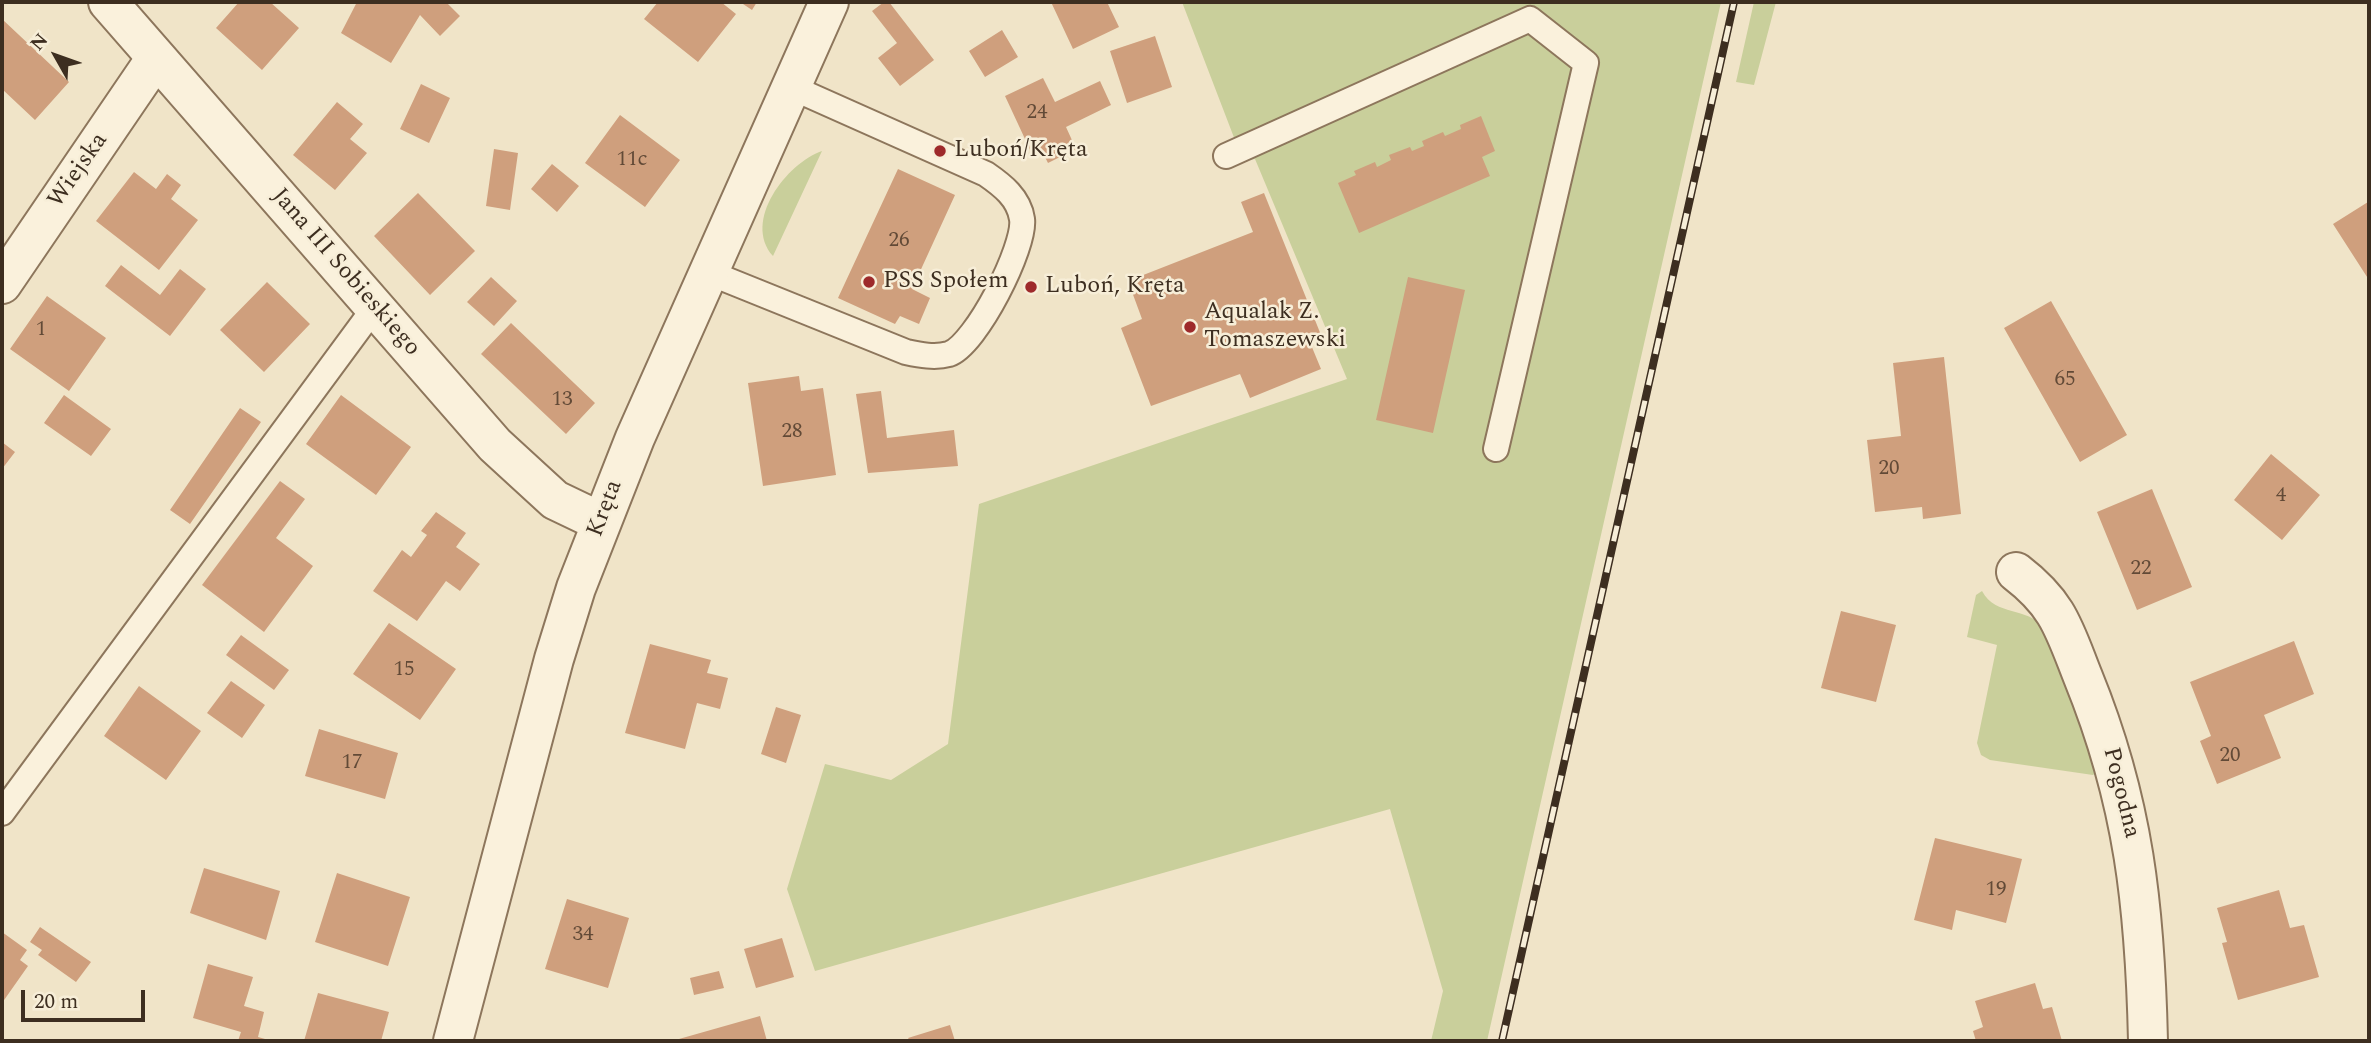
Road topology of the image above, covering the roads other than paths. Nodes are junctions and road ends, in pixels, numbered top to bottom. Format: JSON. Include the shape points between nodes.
{"nodes":[{"id":1,"x":108,"y":2,"type":"edge"},
{"id":2,"x":829,"y":2,"type":"edge"},
{"id":3,"x":156,"y":58,"type":"junction"},
{"id":4,"x":793,"y":89,"type":"junction"},
{"id":5,"x":1226,"y":156,"type":"dead end"},
{"id":6,"x":710,"y":273,"type":"junction"},
{"id":7,"x":2,"y":284,"type":"edge"},
{"id":8,"x":375,"y":307,"type":"junction"},
{"id":9,"x":1496,"y":449,"type":"dead end"},
{"id":10,"x":600,"y":522,"type":"junction"},
{"id":11,"x":2016,"y":572,"type":"dead end"},
{"id":12,"x":2,"y":813,"type":"edge"},
{"id":13,"x":453,"y":1041,"type":"edge"},
{"id":14,"x":2148,"y":1041,"type":"edge"}],
"edges":[{"from":1,"to":3,"type":"street","name":"Jana III Sobieskiego"},
{"from":2,"to":4,"type":"street","name":"Kręta"},
{"from":3,"to":7,"type":"street","name":"Wiejska"},
{"from":3,"to":8,"type":"street","name":"Jana III Sobieskiego"},
{"from":4,"to":6,"type":"street","name":"Kręta"},
{"from":4,"to":6,"type":"lane","via":[[986,174],[1004,186],[1017,203],[1021,237],[980,326],[950,354],[906,352]]},
{"from":5,"to":9,"type":"lane","via":[[1530,19],[1586,63]]},
{"from":6,"to":10,"type":"street","name":"Kręta"},
{"from":8,"to":10,"type":"street","name":"Jana III Sobieskiego","via":[[516,468],[555,500]]},
{"from":8,"to":12,"type":"lane"},
{"from":10,"to":13,"type":"street","name":"Kręta","via":[[554,659]]},
{"from":11,"to":14,"type":"street","name":"Pogodna","via":[[2045,595],[2059,616],[2121,788],[2142,909]]}]}
